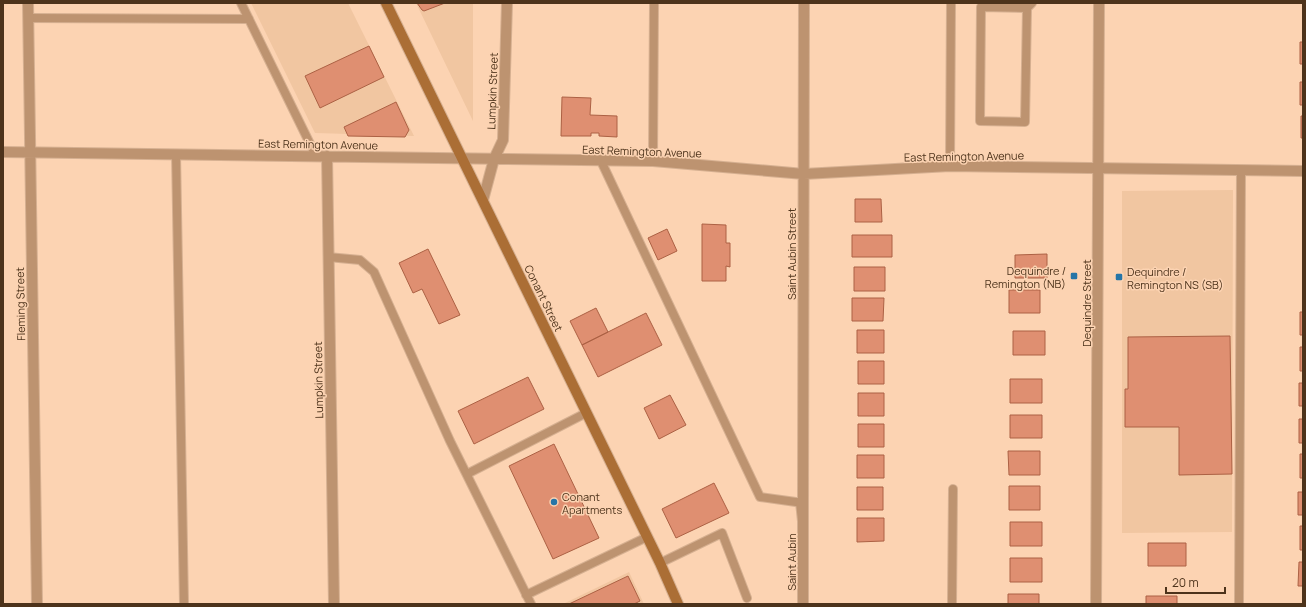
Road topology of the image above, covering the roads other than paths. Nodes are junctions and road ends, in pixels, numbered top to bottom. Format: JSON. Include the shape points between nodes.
{"nodes":[{"id":1,"x":28,"y":3,"type":"edge"},
{"id":2,"x":241,"y":3,"type":"edge"},
{"id":3,"x":386,"y":3,"type":"edge"},
{"id":4,"x":507,"y":3,"type":"edge"},
{"id":5,"x":654,"y":3,"type":"edge"},
{"id":6,"x":804,"y":3,"type":"edge"},
{"id":7,"x":951,"y":3,"type":"edge"},
{"id":8,"x":1099,"y":3,"type":"edge"},
{"id":9,"x":1030,"y":6,"type":"edge"},
{"id":10,"x":28,"y":18,"type":"junction"},
{"id":11,"x":249,"y":20,"type":"junction"},
{"id":12,"x":3,"y":152,"type":"edge"},
{"id":13,"x":30,"y":152,"type":"junction"},
{"id":14,"x":176,"y":154,"type":"junction"},
{"id":15,"x":316,"y":156,"type":"junction"},
{"id":16,"x":327,"y":156,"type":"junction"},
{"id":17,"x":462,"y":158,"type":"junction"},
{"id":18,"x":494,"y":159,"type":"junction"},
{"id":19,"x":601,"y":161,"type":"junction"},
{"id":20,"x":653,"y":161,"type":"junction"},
{"id":21,"x":950,"y":166,"type":"junction"},
{"id":22,"x":1098,"y":168,"type":"junction"},
{"id":23,"x":1241,"y":170,"type":"junction"},
{"id":24,"x":1303,"y":171,"type":"edge"},
{"id":25,"x":804,"y":174,"type":"junction"},
{"id":26,"x":483,"y":200,"type":"junction"},
{"id":27,"x":328,"y":257,"type":"junction"},
{"id":28,"x":586,"y":413,"type":"junction"},
{"id":29,"x":467,"y":474,"type":"junction"},
{"id":30,"x":953,"y":489,"type":"dead end"},
{"id":31,"x":802,"y":502,"type":"junction"},
{"id":32,"x":647,"y":537,"type":"junction"},
{"id":33,"x":660,"y":563,"type":"junction"},
{"id":34,"x":526,"y":595,"type":"junction"},
{"id":35,"x":747,"y":598,"type":"dead end"},
{"id":36,"x":37,"y":604,"type":"edge"},
{"id":37,"x":184,"y":604,"type":"edge"},
{"id":38,"x":334,"y":604,"type":"edge"},
{"id":39,"x":531,"y":604,"type":"edge"},
{"id":40,"x":678,"y":604,"type":"edge"},
{"id":41,"x":803,"y":604,"type":"edge"},
{"id":42,"x":952,"y":604,"type":"edge"},
{"id":43,"x":1096,"y":604,"type":"edge"},
{"id":44,"x":1239,"y":604,"type":"edge"}],
"edges":[{"from":1,"to":10,"type":"street","name":"Fleming Street"},
{"from":2,"to":11,"type":"lane"},
{"from":3,"to":17,"type":"main road","name":"Conant Street"},
{"from":4,"to":18,"type":"street","name":"Lumpkin Street","via":[[503,140]]},
{"from":5,"to":20,"type":"lane"},
{"from":6,"to":25,"type":"street","name":"Saint Aubin Street"},
{"from":7,"to":21,"type":"lane"},
{"from":8,"to":22,"type":"street","name":"Dequindre Street"},
{"from":9,"to":9,"type":"lane","via":[[1024,122],[980,121],[981,7]]},
{"from":10,"to":11,"type":"lane"},
{"from":10,"to":13,"type":"street","name":"Fleming Street"},
{"from":11,"to":15,"type":"lane"},
{"from":12,"to":13,"type":"street","name":"East Remington Avenue"},
{"from":13,"to":14,"type":"street","name":"East Remington Avenue"},
{"from":13,"to":36,"type":"street","name":"Fleming Street"},
{"from":14,"to":15,"type":"street","name":"East Remington Avenue"},
{"from":14,"to":37,"type":"lane"},
{"from":15,"to":16,"type":"street","name":"East Remington Avenue"},
{"from":16,"to":17,"type":"street","name":"East Remington Avenue"},
{"from":16,"to":27,"type":"street","name":"Lumpkin Street"},
{"from":17,"to":18,"type":"street","name":"East Remington Avenue"},
{"from":17,"to":26,"type":"main road","name":"Conant Street"},
{"from":18,"to":19,"type":"street","name":"East Remington Avenue"},
{"from":18,"to":26,"type":"street","name":"Lumpkin Street"},
{"from":19,"to":20,"type":"street","name":"East Remington Avenue"},
{"from":19,"to":31,"type":"lane","via":[[760,497]]},
{"from":20,"to":25,"type":"street","name":"East Remington Avenue"},
{"from":21,"to":22,"type":"street","name":"East Remington Avenue"},
{"from":21,"to":25,"type":"street","name":"East Remington Avenue"},
{"from":22,"to":23,"type":"street","name":"East Remington Avenue"},
{"from":22,"to":43,"type":"street","name":"Dequindre Street"},
{"from":23,"to":24,"type":"street","name":"East Remington Avenue"},
{"from":23,"to":44,"type":"lane"},
{"from":25,"to":31,"type":"street","name":"Saint Aubin Street"},
{"from":26,"to":28,"type":"main road","name":"Conant Street"},
{"from":27,"to":29,"type":"lane","via":[[360,260],[374,272]]},
{"from":27,"to":38,"type":"street","name":"Lumpkin Street"},
{"from":28,"to":29,"type":"lane"},
{"from":28,"to":32,"type":"main road","name":"Conant Street"},
{"from":29,"to":34,"type":"lane"},
{"from":30,"to":42,"type":"lane"},
{"from":31,"to":41,"type":"street","name":"Saint Aubin"},
{"from":32,"to":33,"type":"main road","name":"Conant Street"},
{"from":32,"to":34,"type":"lane"},
{"from":33,"to":35,"type":"lane","via":[[722,533]]},
{"from":33,"to":40,"type":"main road","name":"Conant Street"},
{"from":34,"to":39,"type":"lane"}]}
